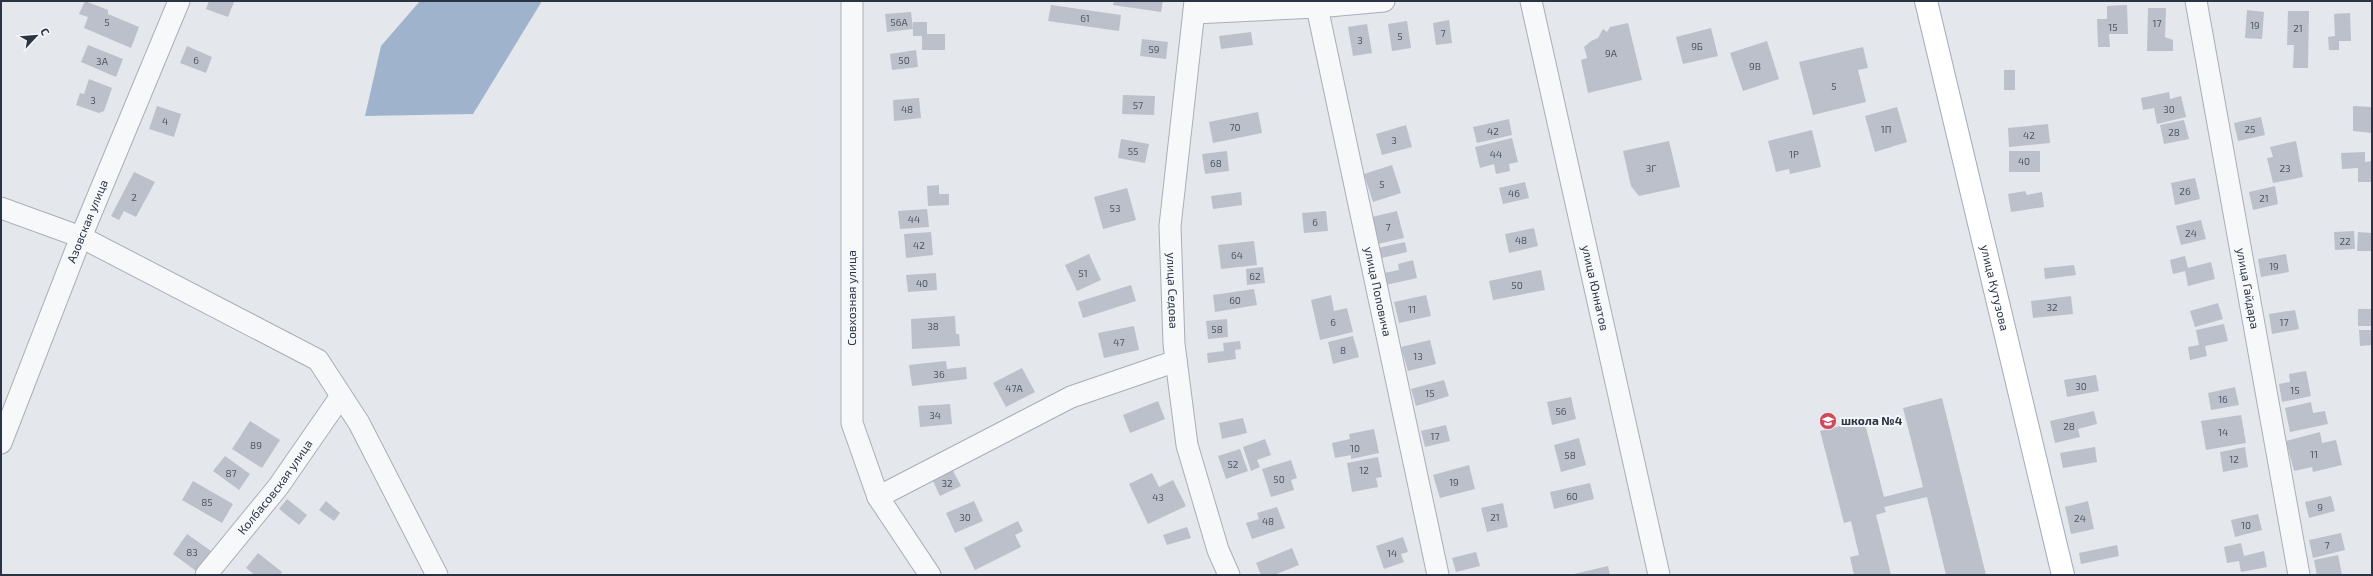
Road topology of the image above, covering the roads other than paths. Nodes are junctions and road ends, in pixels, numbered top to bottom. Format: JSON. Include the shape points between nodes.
{"nodes":[{"id":1,"x":179,"y":1,"type":"edge"},
{"id":2,"x":852,"y":1,"type":"edge"},
{"id":3,"x":1384,"y":1,"type":"edge"},
{"id":4,"x":1531,"y":1,"type":"edge"},
{"id":5,"x":1926,"y":1,"type":"edge"},
{"id":6,"x":2196,"y":1,"type":"edge"},
{"id":7,"x":1195,"y":7,"type":"edge"},
{"id":8,"x":1317,"y":8,"type":"junction"},
{"id":9,"x":1,"y":208,"type":"edge"},
{"id":10,"x":81,"y":237,"type":"junction"},
{"id":11,"x":1176,"y":361,"type":"junction"},
{"id":12,"x":341,"y":396,"type":"junction"},
{"id":13,"x":1,"y":443,"type":"edge"},
{"id":14,"x":878,"y":497,"type":"junction"},
{"id":15,"x":206,"y":575,"type":"edge"},
{"id":16,"x":437,"y":575,"type":"edge"},
{"id":17,"x":930,"y":575,"type":"edge"},
{"id":18,"x":1229,"y":575,"type":"edge"},
{"id":19,"x":1438,"y":575,"type":"edge"},
{"id":20,"x":1659,"y":575,"type":"edge"},
{"id":21,"x":2063,"y":575,"type":"edge"},
{"id":22,"x":2299,"y":575,"type":"edge"}],
"edges":[{"from":1,"to":10,"type":"street","name":"Азовская улица"},
{"from":2,"to":14,"type":"street","name":"Совхозная улица","via":[[852,423]]},
{"from":3,"to":8,"type":"street"},
{"from":4,"to":20,"type":"street","name":"улица Юннатов"},
{"from":5,"to":21,"type":"main road","name":"улица Кутузова"},
{"from":6,"to":22,"type":"street","name":"улица Гайдара"},
{"from":7,"to":8,"type":"street"},
{"from":7,"to":11,"type":"street","name":"улица Седова","via":[[1170,226]]},
{"from":8,"to":19,"type":"street","name":"улица Поповича"},
{"from":9,"to":10,"type":"street"},
{"from":10,"to":12,"type":"street","via":[[318,360]]},
{"from":10,"to":13,"type":"street","name":"Азовская улица"},
{"from":11,"to":14,"type":"street","via":[[1071,397]]},
{"from":11,"to":18,"type":"street","name":"улица Седова","via":[[1187,445],[1218,550]]},
{"from":12,"to":15,"type":"street","name":"Колбасовская улица","via":[[278,487]]},
{"from":12,"to":16,"type":"street","via":[[359,423]]},
{"from":14,"to":17,"type":"street","name":"Совхозная улица"}]}
